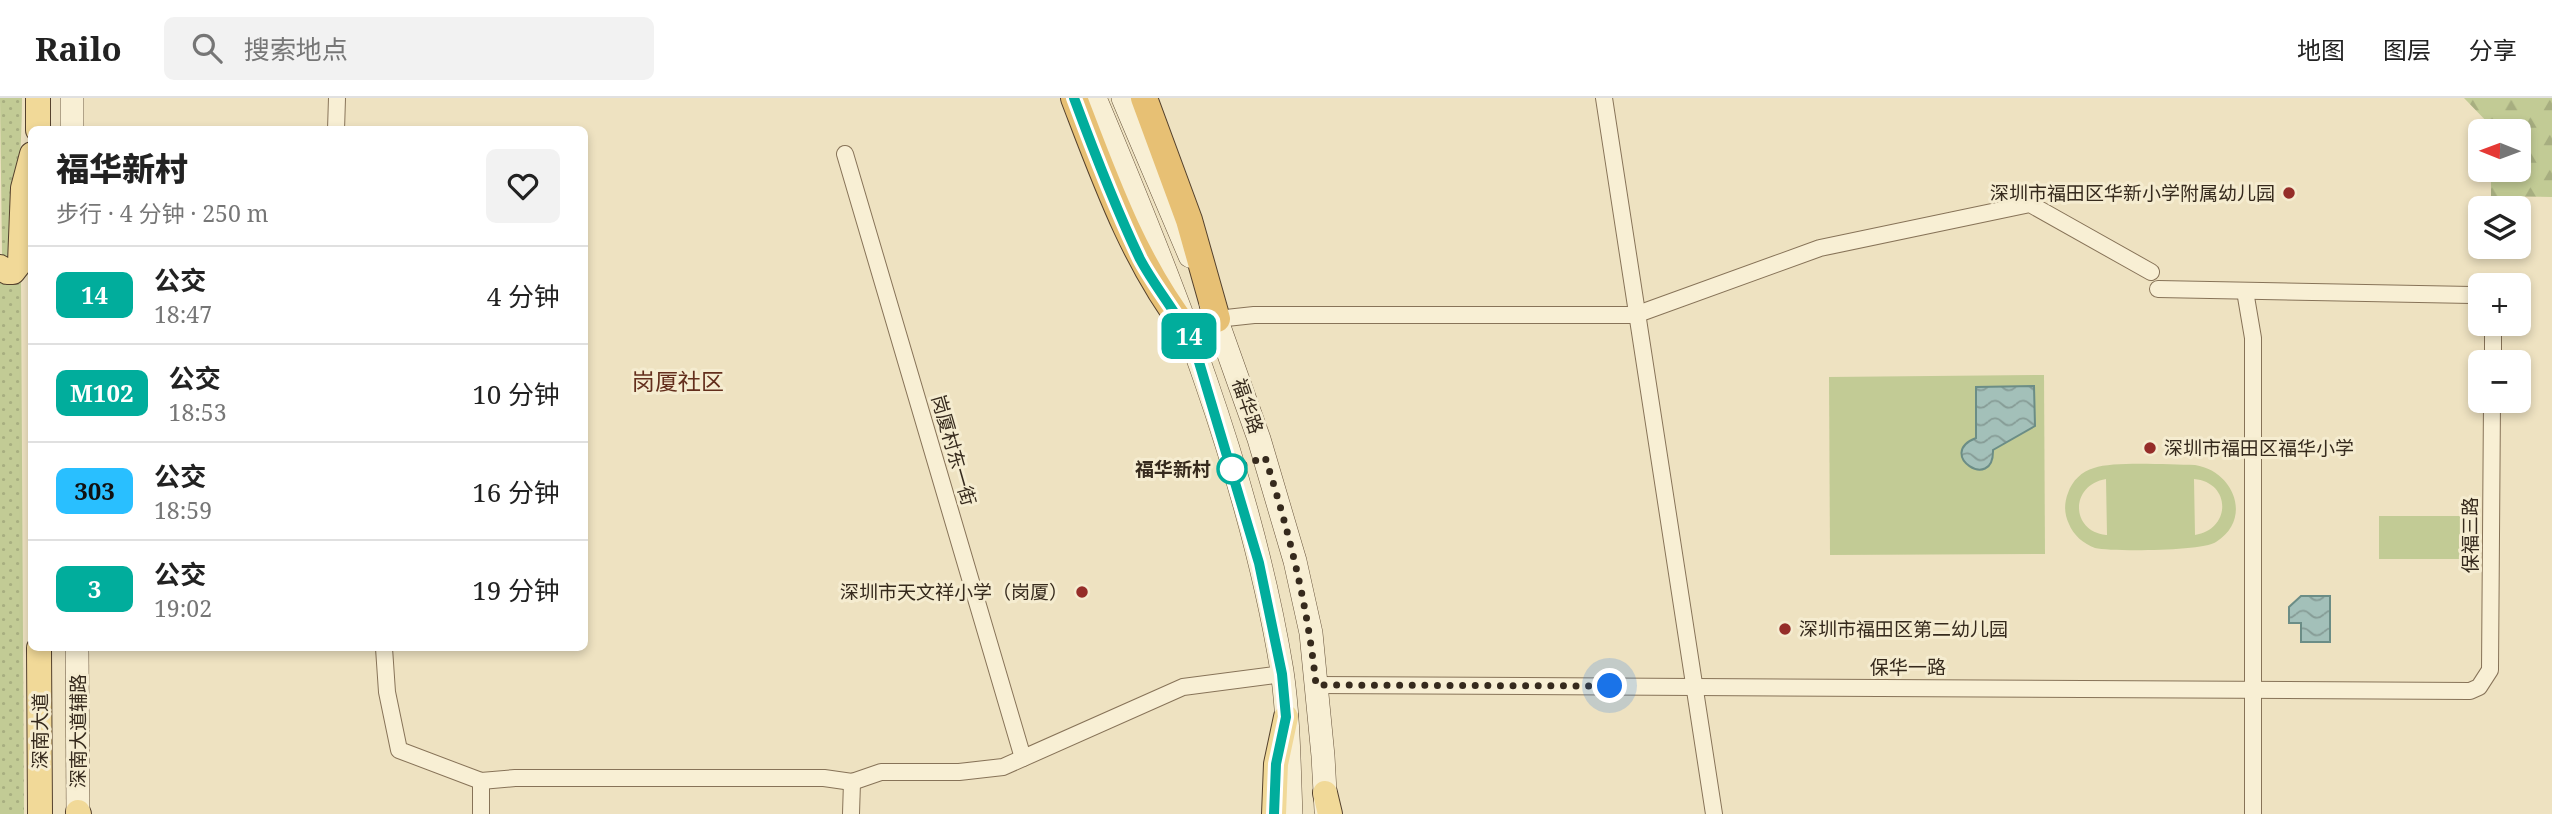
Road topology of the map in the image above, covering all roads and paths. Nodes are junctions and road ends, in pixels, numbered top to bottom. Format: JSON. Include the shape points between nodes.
{"nodes":[{"id":1,"x":38,"y":98,"type":"edge"},
{"id":2,"x":72,"y":98,"type":"edge"},
{"id":3,"x":337,"y":98,"type":"edge"},
{"id":4,"x":1074,"y":98,"type":"edge"},
{"id":5,"x":1095,"y":98,"type":"edge"},
{"id":6,"x":1123,"y":98,"type":"edge"},
{"id":7,"x":1144,"y":98,"type":"edge"},
{"id":8,"x":1604,"y":98,"type":"edge"},
{"id":9,"x":37,"y":126,"type":"edge"},
{"id":10,"x":72,"y":126,"type":"edge"},
{"id":11,"x":336,"y":126,"type":"edge"},
{"id":12,"x":845,"y":154,"type":"dead end"},
{"id":13,"x":28,"y":169,"type":"edge"},
{"id":14,"x":0,"y":267,"type":"edge"},
{"id":15,"x":2151,"y":272,"type":"dead end"},
{"id":16,"x":2158,"y":289,"type":"dead end"},
{"id":17,"x":2245,"y":291,"type":"junction"},
{"id":18,"x":2468,"y":295,"type":"edge"},
{"id":19,"x":1635,"y":315,"type":"junction"},
{"id":20,"x":1217,"y":319,"type":"junction"},
{"id":21,"x":1187,"y":330,"type":"junction"},
{"id":22,"x":2492,"y":413,"type":"edge"},
{"id":23,"x":39,"y":651,"type":"edge"},
{"id":24,"x":78,"y":651,"type":"edge"},
{"id":25,"x":384,"y":651,"type":"edge"},
{"id":26,"x":2490,"y":670,"type":"joint"},
{"id":27,"x":1282,"y":674,"type":"junction"},
{"id":28,"x":1316,"y":685,"type":"junction"},
{"id":29,"x":1693,"y":687,"type":"junction"},
{"id":30,"x":2253,"y":690,"type":"junction"},
{"id":31,"x":1286,"y":717,"type":"junction"},
{"id":32,"x":40,"y":755,"type":"junction"},
{"id":33,"x":1023,"y":758,"type":"junction"},
{"id":34,"x":481,"y":781,"type":"junction"},
{"id":35,"x":852,"y":782,"type":"junction"},
{"id":36,"x":1327,"y":807,"type":"edge"},
{"id":37,"x":78,"y":813,"type":"edge"},
{"id":38,"x":40,"y":814,"type":"edge"},
{"id":39,"x":52,"y":814,"type":"edge"},
{"id":40,"x":481,"y":814,"type":"edge"},
{"id":41,"x":851,"y":814,"type":"edge"},
{"id":42,"x":1274,"y":814,"type":"edge"},
{"id":43,"x":1292,"y":814,"type":"edge"},
{"id":44,"x":1714,"y":814,"type":"edge"},
{"id":45,"x":2253,"y":814,"type":"edge"}],
"edges":[{"from":1,"to":9,"type":"main road"},
{"from":2,"to":10,"type":"main road"},
{"from":3,"to":11,"type":"street"},
{"from":4,"to":21,"type":"highway","via":[[1141,260]]},
{"from":5,"to":21,"type":"main road","name":"福华路"},
{"from":6,"to":20,"type":"main road","name":"福华路"},
{"from":7,"to":20,"type":"highway","via":[[1189,220]]},
{"from":8,"to":19,"type":"street"},
{"from":12,"to":33,"type":"street","name":"岗厦村东一街"},
{"from":13,"to":14,"type":"main road","via":[[20,263],[13,272]]},
{"from":15,"to":19,"type":"street","via":[[2030,204],[1821,248]]},
{"from":16,"to":17,"type":"street"},
{"from":17,"to":18,"type":"street"},
{"from":17,"to":30,"type":"street","via":[[2253,338]]},
{"from":19,"to":20,"type":"street","via":[[1254,315]]},
{"from":19,"to":29,"type":"street"},
{"from":20,"to":28,"type":"main road","name":"福华路","via":[[1277,494],[1311,633]]},
{"from":21,"to":27,"type":"main road","name":"福华路","via":[[1242,502]]},
{"from":22,"to":26,"type":"street","name":"保福三路"},
{"from":23,"to":32,"type":"main road","name":"深南大道"},
{"from":24,"to":37,"type":"main road","name":"深南大道辅路"},
{"from":25,"to":34,"type":"street","via":[[399,750]]},
{"from":26,"to":30,"type":"street","name":"保华一路","via":[[2479,687],[2469,691]]},
{"from":27,"to":31,"type":"main road","name":"福华路"},
{"from":27,"to":33,"type":"street","via":[[1183,687]]},
{"from":28,"to":29,"type":"street","name":"保华一路"},
{"from":28,"to":36,"type":"main road","name":"福华路"},
{"from":29,"to":30,"type":"street","name":"保华一路"},
{"from":29,"to":44,"type":"street"},
{"from":30,"to":45,"type":"street"},
{"from":31,"to":42,"type":"main road","via":[[1276,764]]},
{"from":31,"to":43,"type":"main road","name":"福华路"},
{"from":32,"to":38,"type":"main road","name":"深南大道"},
{"from":32,"to":39,"type":"main road"},
{"from":33,"to":35,"type":"street","via":[[1003,767],[881,772]]},
{"from":34,"to":35,"type":"street","via":[[824,778]]},
{"from":34,"to":40,"type":"street"},
{"from":35,"to":41,"type":"street"}]}
